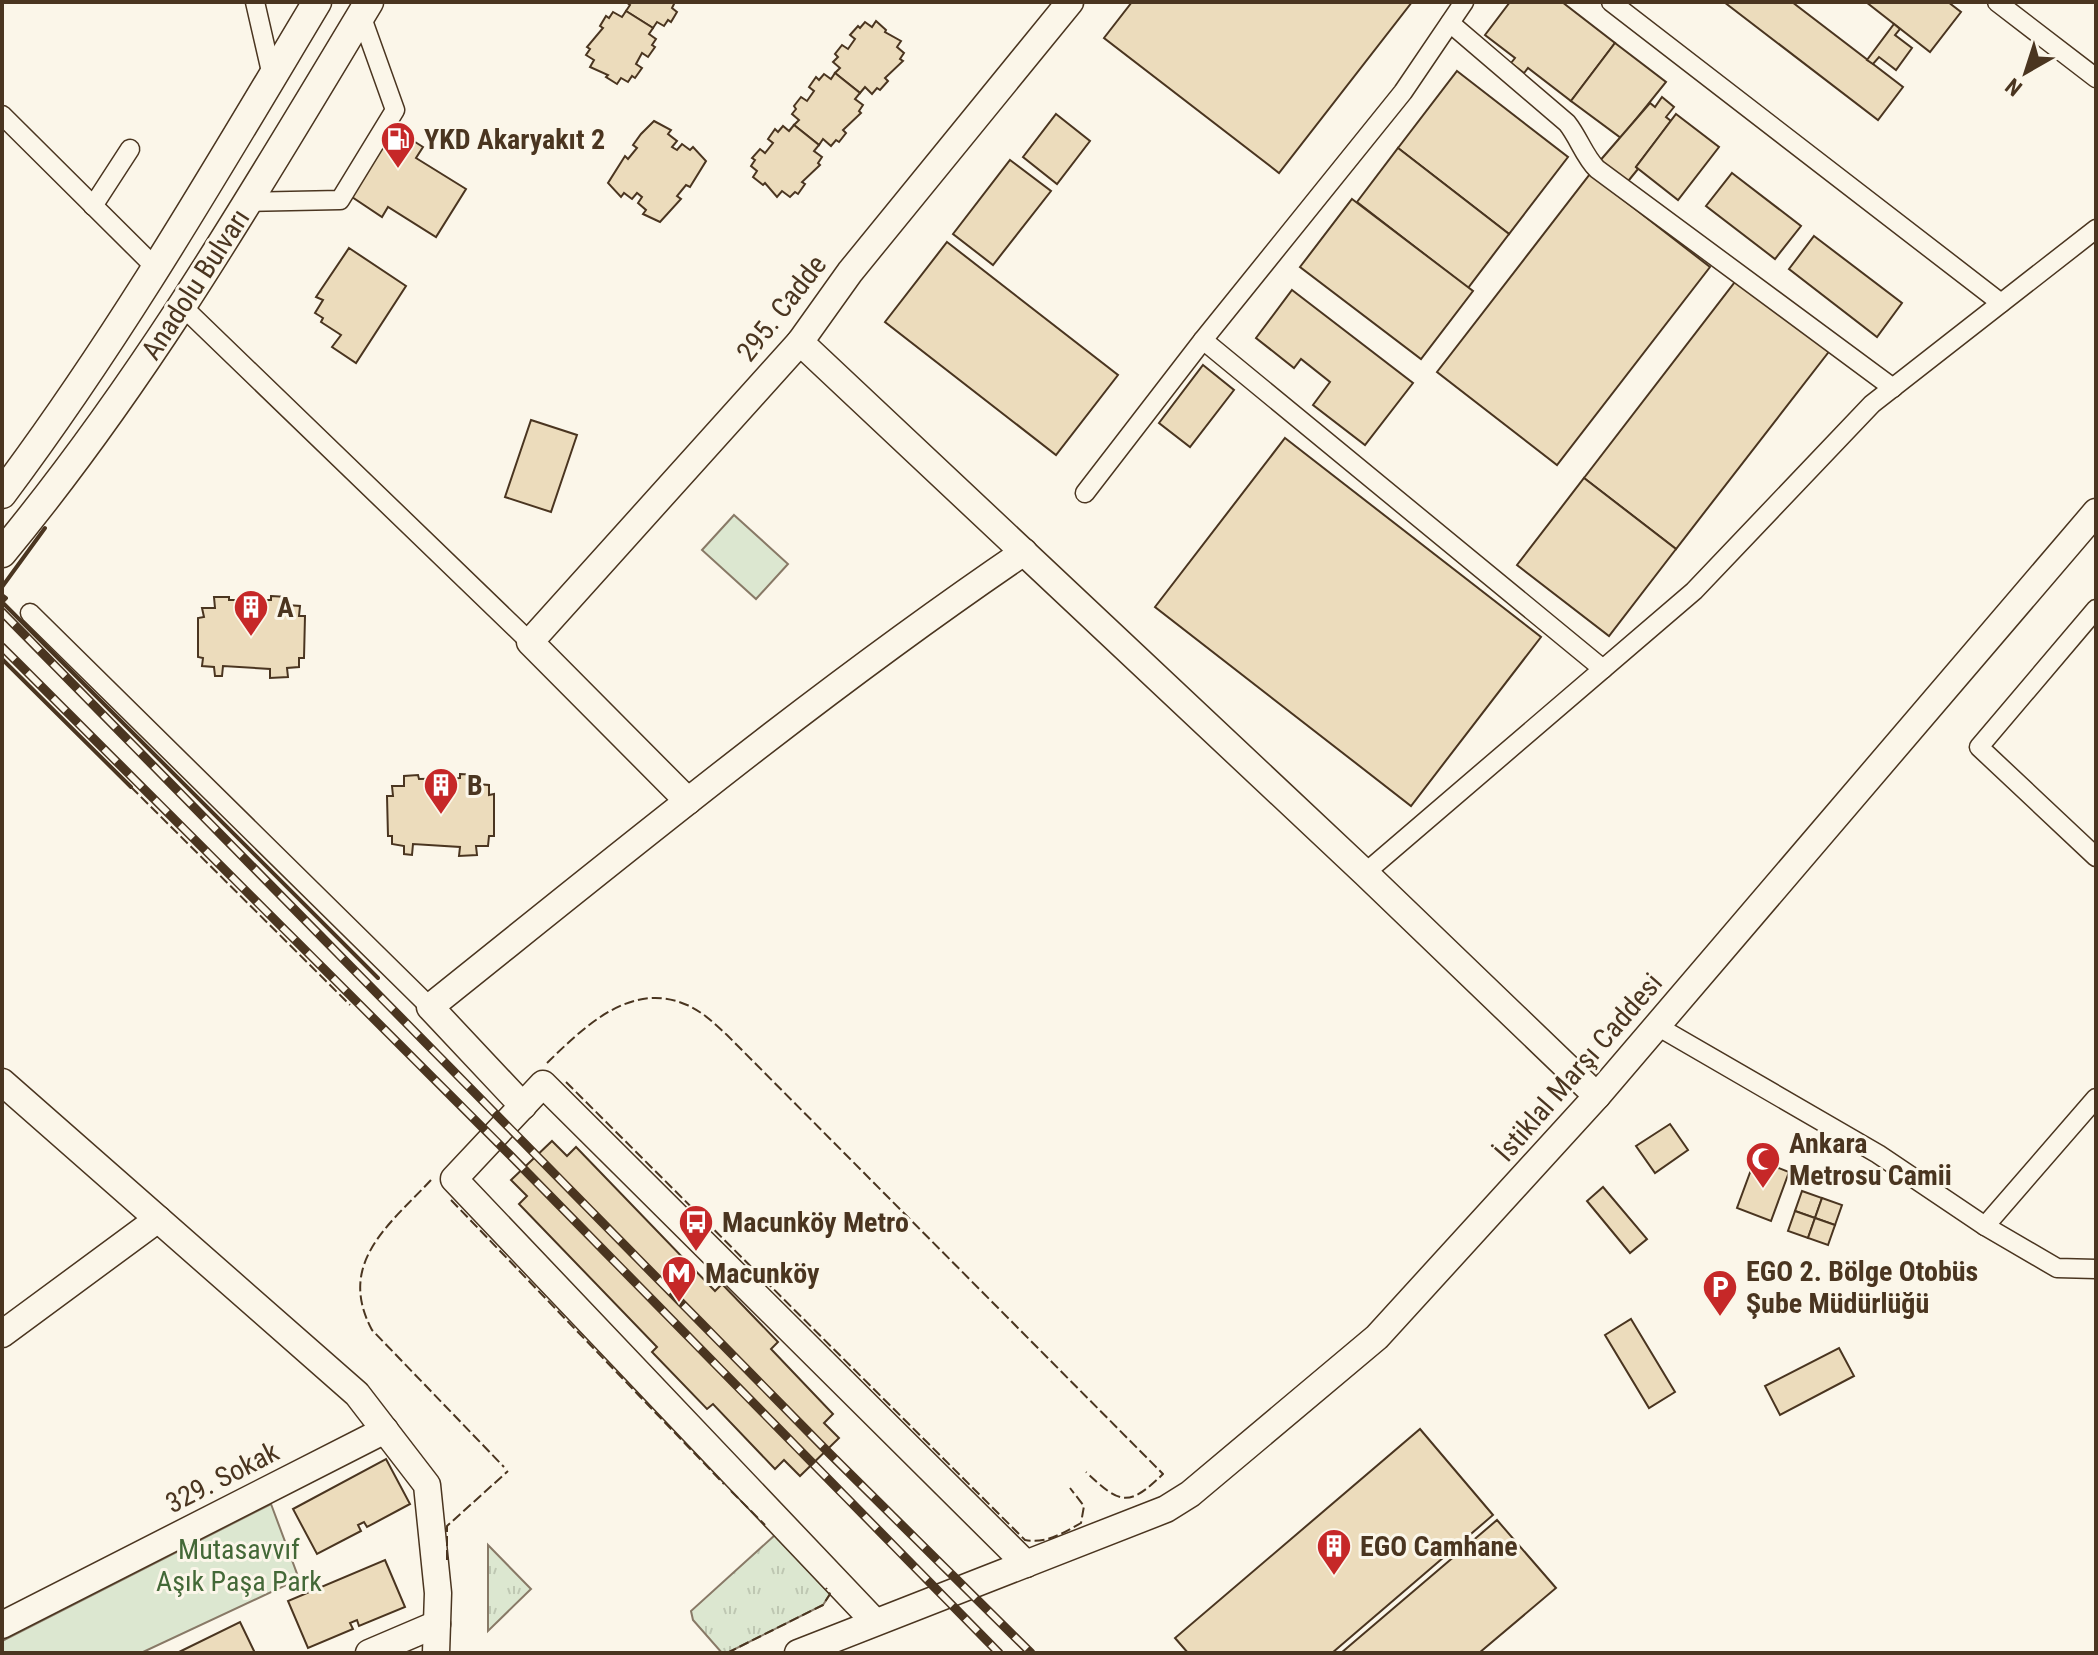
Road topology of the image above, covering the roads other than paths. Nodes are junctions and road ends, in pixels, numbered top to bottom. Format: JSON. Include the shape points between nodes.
{"nodes":[{"id":1,"x":255,"y":2,"type":"edge"},
{"id":2,"x":317,"y":2,"type":"edge"},
{"id":3,"x":1070,"y":2,"type":"edge"},
{"id":4,"x":1464,"y":2,"type":"edge"},
{"id":5,"x":1611,"y":2,"type":"edge"},
{"id":6,"x":1997,"y":2,"type":"edge"},
{"id":7,"x":365,"y":9,"type":"edge"},
{"id":8,"x":1450,"y":23,"type":"junction"},
{"id":9,"x":272,"y":76,"type":"junction"},
{"id":10,"x":2096,"y":78,"type":"edge"},
{"id":11,"x":2,"y":115,"type":"edge"},
{"id":12,"x":130,"y":149,"type":"dead end"},
{"id":13,"x":248,"y":202,"type":"junction"},
{"id":14,"x":93,"y":206,"type":"junction"},
{"id":15,"x":2096,"y":229,"type":"edge"},
{"id":16,"x":157,"y":269,"type":"junction"},
{"id":17,"x":2001,"y":303,"type":"junction"},
{"id":18,"x":183,"y":307,"type":"junction"},
{"id":19,"x":1203,"y":340,"type":"junction"},
{"id":20,"x":800,"y":342,"type":"junction"},
{"id":21,"x":1893,"y":388,"type":"junction"},
{"id":22,"x":1085,"y":493,"type":"dead end"},
{"id":23,"x":2,"y":494,"type":"edge"},
{"id":24,"x":2096,"y":512,"type":"edge"},
{"id":25,"x":1024,"y":552,"type":"junction"},
{"id":26,"x":2,"y":553,"type":"edge"},
{"id":27,"x":2096,"y":609,"type":"edge"},
{"id":28,"x":30,"y":613,"type":"dead end"},
{"id":29,"x":530,"y":642,"type":"junction"},
{"id":30,"x":1603,"y":669,"type":"junction"},
{"id":31,"x":688,"y":801,"type":"junction"},
{"id":32,"x":2096,"y":857,"type":"edge"},
{"id":33,"x":1365,"y":873,"type":"junction"},
{"id":34,"x":430,"y":1007,"type":"junction"},
{"id":35,"x":1657,"y":1026,"type":"junction"},
{"id":36,"x":2,"y":1082,"type":"edge"},
{"id":37,"x":1597,"y":1096,"type":"junction"},
{"id":38,"x":2096,"y":1098,"type":"edge"},
{"id":39,"x":523,"y":1106,"type":"junction"},
{"id":40,"x":158,"y":1219,"type":"junction"},
{"id":41,"x":1985,"y":1226,"type":"junction"},
{"id":42,"x":2096,"y":1269,"type":"edge"},
{"id":43,"x":2,"y":1334,"type":"edge"},
{"id":44,"x":385,"y":1430,"type":"junction"},
{"id":45,"x":1026,"y":1564,"type":"junction"},
{"id":46,"x":875,"y":1622,"type":"junction"},
{"id":47,"x":437,"y":1624,"type":"junction"},
{"id":48,"x":2,"y":1625,"type":"edge"},
{"id":49,"x":369,"y":1653,"type":"edge"},
{"id":50,"x":436,"y":1653,"type":"edge"},
{"id":51,"x":798,"y":1653,"type":"edge"}],
"edges":[{"from":1,"to":9,"type":"street"},
{"from":2,"to":9,"type":"main road","name":"Anadolu Bulvarı"},
{"from":3,"to":20,"type":"street","name":"295. Cadde","via":[[850,272]]},
{"from":4,"to":8,"type":"street"},
{"from":5,"to":17,"type":"street"},
{"from":6,"to":10,"type":"street"},
{"from":7,"to":13,"type":"main road","name":"Anadolu Bulvarı"},
{"from":7,"to":13,"type":"street","via":[[395,110],[340,200]]},
{"from":8,"to":19,"type":"street","via":[[1403,92]]},
{"from":8,"to":21,"type":"street","via":[[1567,123],[1597,169]]},
{"from":9,"to":16,"type":"main road","name":"Anadolu Bulvarı"},
{"from":11,"to":14,"type":"street"},
{"from":12,"to":14,"type":"street"},
{"from":13,"to":18,"type":"main road","name":"Anadolu Bulvarı"},
{"from":14,"to":16,"type":"street"},
{"from":15,"to":17,"type":"street"},
{"from":16,"to":23,"type":"main road","name":"Anadolu Bulvarı"},
{"from":17,"to":21,"type":"street"},
{"from":18,"to":26,"type":"main road","name":"Anadolu Bulvarı"},
{"from":18,"to":29,"type":"street"},
{"from":19,"to":22,"type":"street"},
{"from":19,"to":30,"type":"street"},
{"from":20,"to":25,"type":"street"},
{"from":20,"to":29,"type":"street","name":"295. Cadde"},
{"from":21,"to":30,"type":"street","via":[[1694,591]]},
{"from":24,"to":35,"type":"street","name":"İstiklal Marşı Caddesi"},
{"from":25,"to":31,"type":"street","via":[[923,621]]},
{"from":25,"to":33,"type":"street"},
{"from":27,"to":32,"type":"street","via":[[1979,747]]},
{"from":28,"to":34,"type":"street"},
{"from":29,"to":31,"type":"street"},
{"from":30,"to":33,"type":"street"},
{"from":31,"to":34,"type":"street"},
{"from":33,"to":37,"type":"street"},
{"from":34,"to":39,"type":"street"},
{"from":35,"to":37,"type":"street","name":"İstiklal Marşı Caddesi"},
{"from":35,"to":41,"type":"street","via":[[1878,1154]]},
{"from":36,"to":40,"type":"street"},
{"from":37,"to":45,"type":"street","name":"İstiklal Marşı Caddesi","via":[[1377,1337],[1190,1494],[1166,1509]]},
{"from":38,"to":41,"type":"street"},
{"from":39,"to":45,"type":"street","via":[[543,1084]]},
{"from":39,"to":46,"type":"street","via":[[454,1179]]},
{"from":40,"to":43,"type":"street"},
{"from":40,"to":44,"type":"street","via":[[357,1394]]},
{"from":41,"to":42,"type":"street","via":[[2057,1268]]},
{"from":44,"to":47,"type":"street","via":[[427,1485]]},
{"from":44,"to":48,"type":"street","name":"329. Sokak"},
{"from":45,"to":46,"type":"street","name":"İstiklal Marşı Caddesi"},
{"from":46,"to":51,"type":"street","name":"İstiklal Marşı Caddesi"},
{"from":47,"to":49,"type":"street"},
{"from":47,"to":50,"type":"street"}]}
